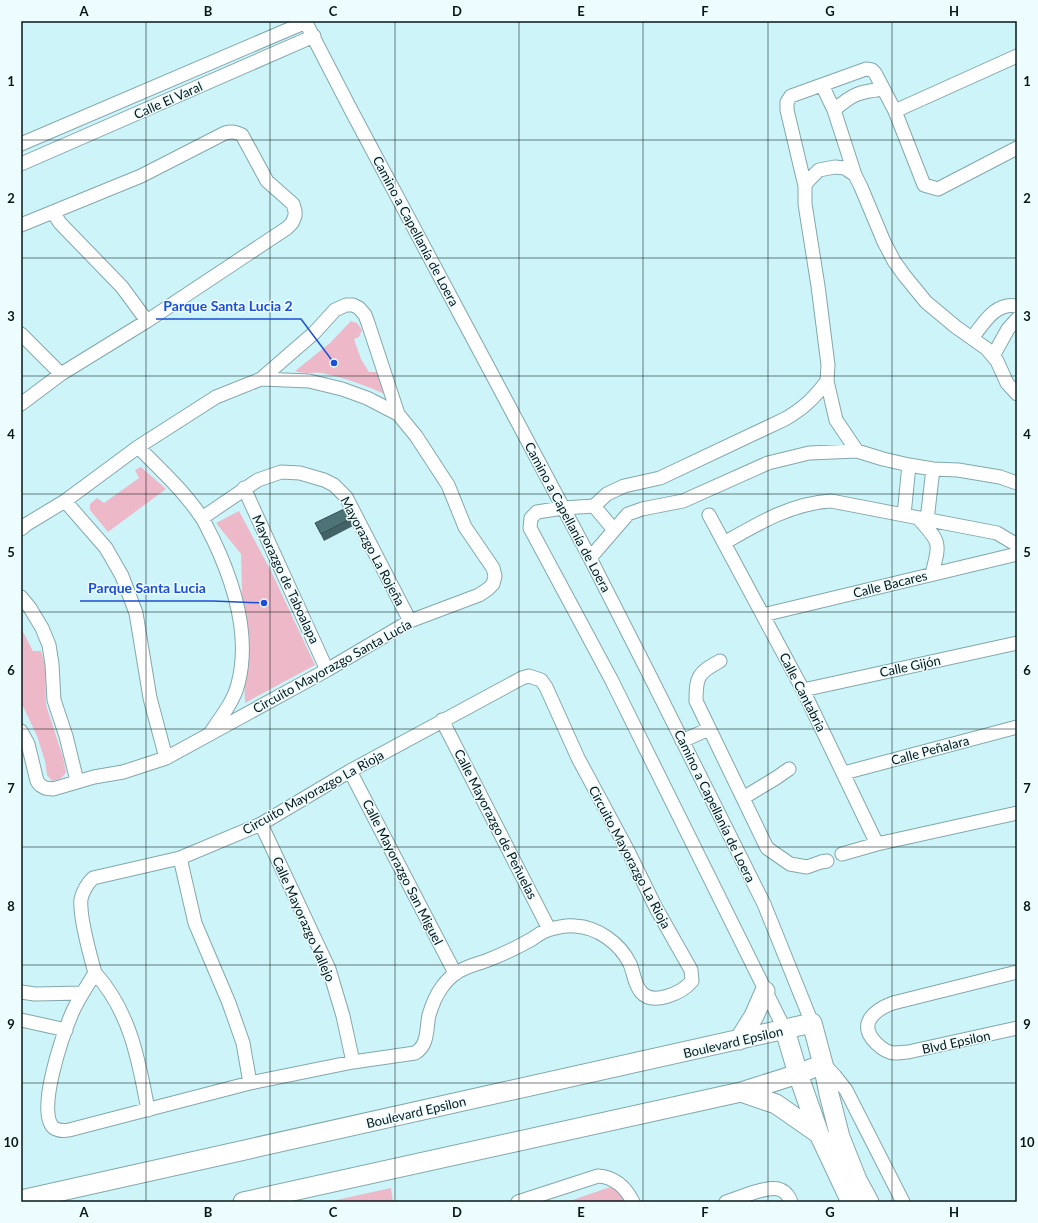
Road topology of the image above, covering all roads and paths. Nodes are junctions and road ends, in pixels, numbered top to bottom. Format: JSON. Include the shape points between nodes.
{"nodes":[{"id":1,"x":305,"y":21,"type":"edge"},
{"id":2,"x":314,"y":36,"type":"junction"},
{"id":3,"x":1017,"y":56,"type":"edge"},
{"id":4,"x":822,"y":85,"type":"junction"},
{"id":5,"x":883,"y":89,"type":"junction"},
{"id":6,"x":834,"y":110,"type":"junction"},
{"id":7,"x":896,"y":112,"type":"junction"},
{"id":8,"x":21,"y":144,"type":"edge"},
{"id":9,"x":1017,"y":148,"type":"edge"},
{"id":10,"x":21,"y":164,"type":"edge"},
{"id":11,"x":855,"y":175,"type":"junction"},
{"id":12,"x":805,"y":186,"type":"junction"},
{"id":13,"x":53,"y":212,"type":"junction"},
{"id":14,"x":21,"y":225,"type":"edge"},
{"id":15,"x":1017,"y":306,"type":"edge"},
{"id":16,"x":1017,"y":319,"type":"edge"},
{"id":17,"x":147,"y":321,"type":"junction"},
{"id":18,"x":21,"y":334,"type":"edge"},
{"id":19,"x":972,"y":338,"type":"junction"},
{"id":20,"x":993,"y":356,"type":"junction"},
{"id":21,"x":62,"y":374,"type":"junction"},
{"id":22,"x":261,"y":379,"type":"junction"},
{"id":23,"x":827,"y":381,"type":"junction"},
{"id":24,"x":1017,"y":394,"type":"edge"},
{"id":25,"x":21,"y":404,"type":"edge"},
{"id":26,"x":398,"y":414,"type":"junction"},
{"id":27,"x":138,"y":447,"type":"junction"},
{"id":28,"x":857,"y":451,"type":"junction"},
{"id":29,"x":909,"y":465,"type":"junction"},
{"id":30,"x":933,"y":469,"type":"junction"},
{"id":31,"x":1017,"y":483,"type":"edge"},
{"id":32,"x":244,"y":488,"type":"junction"},
{"id":33,"x":65,"y":501,"type":"junction"},
{"id":34,"x":594,"y":506,"type":"junction"},
{"id":35,"x":564,"y":508,"type":"junction"},
{"id":36,"x":904,"y":515,"type":"junction"},
{"id":37,"x":710,"y":516,"type":"dead end"},
{"id":38,"x":202,"y":518,"type":"junction"},
{"id":39,"x":922,"y":519,"type":"junction"},
{"id":40,"x":21,"y":529,"type":"edge"},
{"id":41,"x":614,"y":530,"type":"junction"},
{"id":42,"x":724,"y":543,"type":"junction"},
{"id":43,"x":1017,"y":545,"type":"edge"},
{"id":44,"x":1017,"y":554,"type":"edge"},
{"id":45,"x":590,"y":558,"type":"junction"},
{"id":46,"x":932,"y":574,"type":"junction"},
{"id":47,"x":21,"y":598,"type":"edge"},
{"id":48,"x":763,"y":615,"type":"junction"},
{"id":49,"x":410,"y":621,"type":"junction"},
{"id":50,"x":1017,"y":643,"type":"edge"},
{"id":51,"x":720,"y":661,"type":"dead end"},
{"id":52,"x":327,"y":670,"type":"junction"},
{"id":53,"x":803,"y":690,"type":"junction"},
{"id":54,"x":442,"y":720,"type":"junction"},
{"id":55,"x":1017,"y":727,"type":"edge"},
{"id":56,"x":709,"y":729,"type":"junction"},
{"id":57,"x":21,"y":731,"type":"edge"},
{"id":58,"x":211,"y":733,"type":"junction"},
{"id":59,"x":682,"y":740,"type":"junction"},
{"id":60,"x":166,"y":758,"type":"junction"},
{"id":61,"x":789,"y":769,"type":"dead end"},
{"id":62,"x":350,"y":771,"type":"junction"},
{"id":63,"x":844,"y":773,"type":"junction"},
{"id":64,"x":77,"y":781,"type":"junction"},
{"id":65,"x":743,"y":798,"type":"junction"},
{"id":66,"x":1017,"y":813,"type":"edge"},
{"id":67,"x":261,"y":824,"type":"junction"},
{"id":68,"x":877,"y":844,"type":"junction"},
{"id":69,"x":842,"y":854,"type":"dead end"},
{"id":70,"x":180,"y":858,"type":"junction"},
{"id":71,"x":827,"y":861,"type":"dead end"},
{"id":72,"x":549,"y":929,"type":"junction"},
{"id":73,"x":1017,"y":972,"type":"edge"},
{"id":74,"x":95,"y":973,"type":"junction"},
{"id":75,"x":455,"y":974,"type":"junction"},
{"id":76,"x":765,"y":991,"type":"junction"},
{"id":77,"x":21,"y":992,"type":"edge"},
{"id":78,"x":82,"y":993,"type":"junction"},
{"id":79,"x":21,"y":1020,"type":"edge"},
{"id":80,"x":812,"y":1023,"type":"junction"},
{"id":81,"x":1017,"y":1028,"type":"edge"},
{"id":82,"x":66,"y":1030,"type":"junction"},
{"id":83,"x":785,"y":1030,"type":"junction"},
{"id":84,"x":739,"y":1040,"type":"junction"},
{"id":85,"x":353,"y":1062,"type":"junction"},
{"id":86,"x":824,"y":1064,"type":"junction"},
{"id":87,"x":798,"y":1074,"type":"junction"},
{"id":88,"x":250,"y":1083,"type":"junction"},
{"id":89,"x":741,"y":1092,"type":"junction"},
{"id":90,"x":148,"y":1110,"type":"junction"},
{"id":91,"x":819,"y":1134,"type":"junction"},
{"id":92,"x":21,"y":1200,"type":"edge"},
{"id":93,"x":243,"y":1202,"type":"edge"},
{"id":94,"x":518,"y":1202,"type":"edge"},
{"id":95,"x":633,"y":1202,"type":"edge"},
{"id":96,"x":726,"y":1202,"type":"edge"},
{"id":97,"x":791,"y":1202,"type":"edge"},
{"id":98,"x":851,"y":1202,"type":"edge"},
{"id":99,"x":869,"y":1202,"type":"edge"},
{"id":100,"x":903,"y":1202,"type":"edge"}],
"edges":[{"from":1,"to":2,"type":"street","name":"Camino a Capellanía de Loera"},
{"from":1,"to":8,"type":"street"},
{"from":2,"to":10,"type":"street","name":"Calle El Varal"},
{"from":2,"to":35,"type":"street","name":"Camino a Capellanía de Loera"},
{"from":3,"to":7,"type":"street"},
{"from":4,"to":5,"type":"street","via":[[866,69],[875,73]]},
{"from":4,"to":6,"type":"street"},
{"from":4,"to":12,"type":"street","via":[[791,96],[787,102]]},
{"from":5,"to":6,"type":"street","via":[[850,96]]},
{"from":5,"to":7,"type":"street"},
{"from":6,"to":11,"type":"street"},
{"from":7,"to":9,"type":"street","via":[[924,185],[938,189]]},
{"from":11,"to":12,"type":"street","via":[[845,168],[819,170]]},
{"from":11,"to":19,"type":"street","via":[[884,242],[904,275],[926,302]]},
{"from":12,"to":23,"type":"street","via":[[805,204],[828,366]]},
{"from":13,"to":14,"type":"street"},
{"from":13,"to":17,"type":"street","via":[[60,223],[122,287]]},
{"from":13,"to":17,"type":"street","via":[[142,176],[225,133],[237,132],[242,136],[267,181],[292,204],[295,216],[292,222]]},
{"from":15,"to":19,"type":"street","via":[[1006,305],[999,308],[986,319]]},
{"from":16,"to":20,"type":"street","via":[[1008,329]]},
{"from":17,"to":21,"type":"street"},
{"from":18,"to":21,"type":"street"},
{"from":19,"to":20,"type":"street"},
{"from":20,"to":24,"type":"street","via":[[1007,383]]},
{"from":21,"to":25,"type":"street"},
{"from":22,"to":26,"type":"street","name":"Circuito Mayorazgo Santa Lucía","via":[[309,381],[342,389]]},
{"from":22,"to":26,"type":"street","name":"Circuito Mayorazgo Santa Lucía","via":[[314,333],[336,310],[353,305],[365,315]]},
{"from":22,"to":27,"type":"street","name":"Circuito Mayorazgo Santa Lucía","via":[[216,397]]},
{"from":23,"to":28,"type":"street","via":[[836,420]]},
{"from":23,"to":34,"type":"street","via":[[803,409],[786,420],[660,478],[624,486],[607,494]]},
{"from":26,"to":49,"type":"street","name":"Circuito Mayorazgo Santa Lucía","via":[[416,436],[448,485],[465,526],[494,568],[495,576],[490,588],[479,595]]},
{"from":27,"to":33,"type":"street","name":"Circuito Mayorazgo Santa Lucía"},
{"from":27,"to":38,"type":"street","via":[[181,490]]},
{"from":28,"to":29,"type":"street"},
{"from":28,"to":41,"type":"street","via":[[809,453],[768,463],[683,501],[628,514]]},
{"from":29,"to":30,"type":"street"},
{"from":29,"to":36,"type":"street"},
{"from":30,"to":31,"type":"street","via":[[958,470],[1000,477]]},
{"from":30,"to":39,"type":"street"},
{"from":32,"to":38,"type":"street","name":"Mayorazgo La Rojeña"},
{"from":32,"to":49,"type":"street","name":"Mayorazgo La Rojeña","via":[[282,472],[300,473],[334,485],[346,497]]},
{"from":32,"to":52,"type":"street","name":"Mayorazgo de Taboalapa"},
{"from":33,"to":40,"type":"street","name":"Circuito Mayorazgo Santa Lucía"},
{"from":33,"to":60,"type":"street","via":[[106,548],[122,576],[136,613],[150,698]]},
{"from":34,"to":35,"type":"street"},
{"from":34,"to":41,"type":"street"},
{"from":35,"to":45,"type":"street","name":"Camino a Capellanía de Loera"},
{"from":35,"to":76,"type":"street","via":[[537,512],[531,518],[530,528],[611,679]]},
{"from":36,"to":39,"type":"street"},
{"from":36,"to":42,"type":"street","via":[[831,501],[819,502],[782,512]]},
{"from":37,"to":42,"type":"street","name":"Calle Cantabria"},
{"from":38,"to":58,"type":"street","via":[[231,581],[240,615],[242,643],[242,665],[234,696]]},
{"from":39,"to":43,"type":"street","via":[[997,532]]},
{"from":39,"to":46,"type":"street","via":[[938,544]]},
{"from":41,"to":45,"type":"street"},
{"from":42,"to":48,"type":"street","name":"Calle Cantabria"},
{"from":44,"to":46,"type":"street","name":"Calle Bacares"},
{"from":45,"to":59,"type":"street","name":"Camino a Capellanía de Loera"},
{"from":46,"to":48,"type":"street","name":"Calle Bacares"},
{"from":47,"to":64,"type":"street","via":[[42,628],[49,645],[54,700]]},
{"from":48,"to":53,"type":"street","name":"Calle Cantabria"},
{"from":49,"to":52,"type":"street","name":"Circuito Mayorazgo Santa Lucía"},
{"from":50,"to":53,"type":"street","name":"Calle Gijón"},
{"from":51,"to":56,"type":"street","via":[[704,670],[696,684],[696,701]]},
{"from":52,"to":58,"type":"street","name":"Circuito Mayorazgo Santa Lucía"},
{"from":53,"to":63,"type":"street","name":"Calle Cantabria"},
{"from":54,"to":62,"type":"street","name":"Circuito Mayorazgo La Rioja"},
{"from":54,"to":72,"type":"street","name":"Calle Mayorazgo de Peñuelas"},
{"from":54,"to":72,"type":"street","name":"Circuito Mayorazgo La Rioja","via":[[522,678],[529,676],[541,680],[578,758],[691,970],[692,981],[678,992],[648,998],[640,991],[630,962],[606,936],[597,931],[574,926]]},
{"from":55,"to":63,"type":"street","name":"Calle Peñalara"},
{"from":56,"to":59,"type":"street"},
{"from":56,"to":65,"type":"street"},
{"from":57,"to":64,"type":"street","name":"Circuito Mayorazgo Santa Lucía","via":[[28,744],[34,774],[40,785],[53,789]]},
{"from":58,"to":60,"type":"street","name":"Circuito Mayorazgo Santa Lucía"},
{"from":59,"to":80,"type":"street","name":"Camino a Capellanía de Loera","via":[[764,904]]},
{"from":60,"to":64,"type":"street","name":"Circuito Mayorazgo Santa Lucía","via":[[123,772]]},
{"from":61,"to":65,"type":"street"},
{"from":62,"to":67,"type":"street","name":"Circuito Mayorazgo La Rioja"},
{"from":62,"to":75,"type":"street","name":"Calle Mayorazgo San Miguel"},
{"from":63,"to":68,"type":"street","name":"Calle Cantabria"},
{"from":65,"to":71,"type":"street","via":[[767,848],[790,864],[807,867]]},
{"from":66,"to":68,"type":"street"},
{"from":67,"to":70,"type":"street","name":"Circuito Mayorazgo La Rioja"},
{"from":67,"to":85,"type":"street","name":"Calle Mayorazgo Vallejo","via":[[329,969]]},
{"from":68,"to":69,"type":"street"},
{"from":70,"to":74,"type":"street","name":"Circuito Mayorazgo La Rioja","via":[[103,875],[93,878],[86,885],[81,908]]},
{"from":70,"to":88,"type":"street","via":[[195,923],[243,1043]]},
{"from":72,"to":75,"type":"street","name":"Circuito Mayorazgo La Rioja","via":[[513,950]]},
{"from":73,"to":81,"type":"street","name":"Blvd Epsilon","via":[[886,1005],[871,1017],[867,1031],[871,1039],[884,1050],[894,1053]]},
{"from":74,"to":78,"type":"street","name":"Circuito Mayorazgo La Rioja"},
{"from":74,"to":90,"type":"street","name":"Circuito Mayorazgo La Rioja","via":[[115,998],[130,1035]]},
{"from":75,"to":85,"type":"street","name":"Circuito Mayorazgo La Rioja","via":[[442,987],[433,1003],[425,1042],[419,1050],[410,1054]]},
{"from":76,"to":83,"type":"street"},
{"from":76,"to":84,"type":"street","via":[[754,1016]]},
{"from":77,"to":78,"type":"street"},
{"from":78,"to":82,"type":"street","name":"Circuito Mayorazgo La Rioja"},
{"from":79,"to":82,"type":"street"},
{"from":80,"to":83,"type":"street","name":"Boulevard Epsilon"},
{"from":80,"to":86,"type":"street"},
{"from":82,"to":90,"type":"street","name":"Circuito Mayorazgo La Rioja","via":[[57,1056],[48,1103],[47,1114],[54,1128],[61,1131],[69,1130]]},
{"from":83,"to":84,"type":"street","name":"Boulevard Epsilon"},
{"from":83,"to":87,"type":"street"},
{"from":84,"to":92,"type":"street","name":"Boulevard Epsilon"},
{"from":85,"to":88,"type":"street","name":"Circuito Mayorazgo La Rioja"},
{"from":86,"to":87,"type":"street"},
{"from":86,"to":99,"type":"street","via":[[840,1137]]},
{"from":86,"to":100,"type":"street","via":[[846,1090]]},
{"from":87,"to":89,"type":"street"},
{"from":87,"to":91,"type":"street"},
{"from":88,"to":90,"type":"street","name":"Circuito Mayorazgo La Rioja"},
{"from":89,"to":91,"type":"street","via":[[776,1104]]},
{"from":89,"to":93,"type":"street"},
{"from":91,"to":98,"type":"street"},
{"from":94,"to":95,"type":"street","via":[[598,1176],[613,1179],[628,1193]]},
{"from":96,"to":97,"type":"street","via":[[775,1189],[782,1190]]}]}
